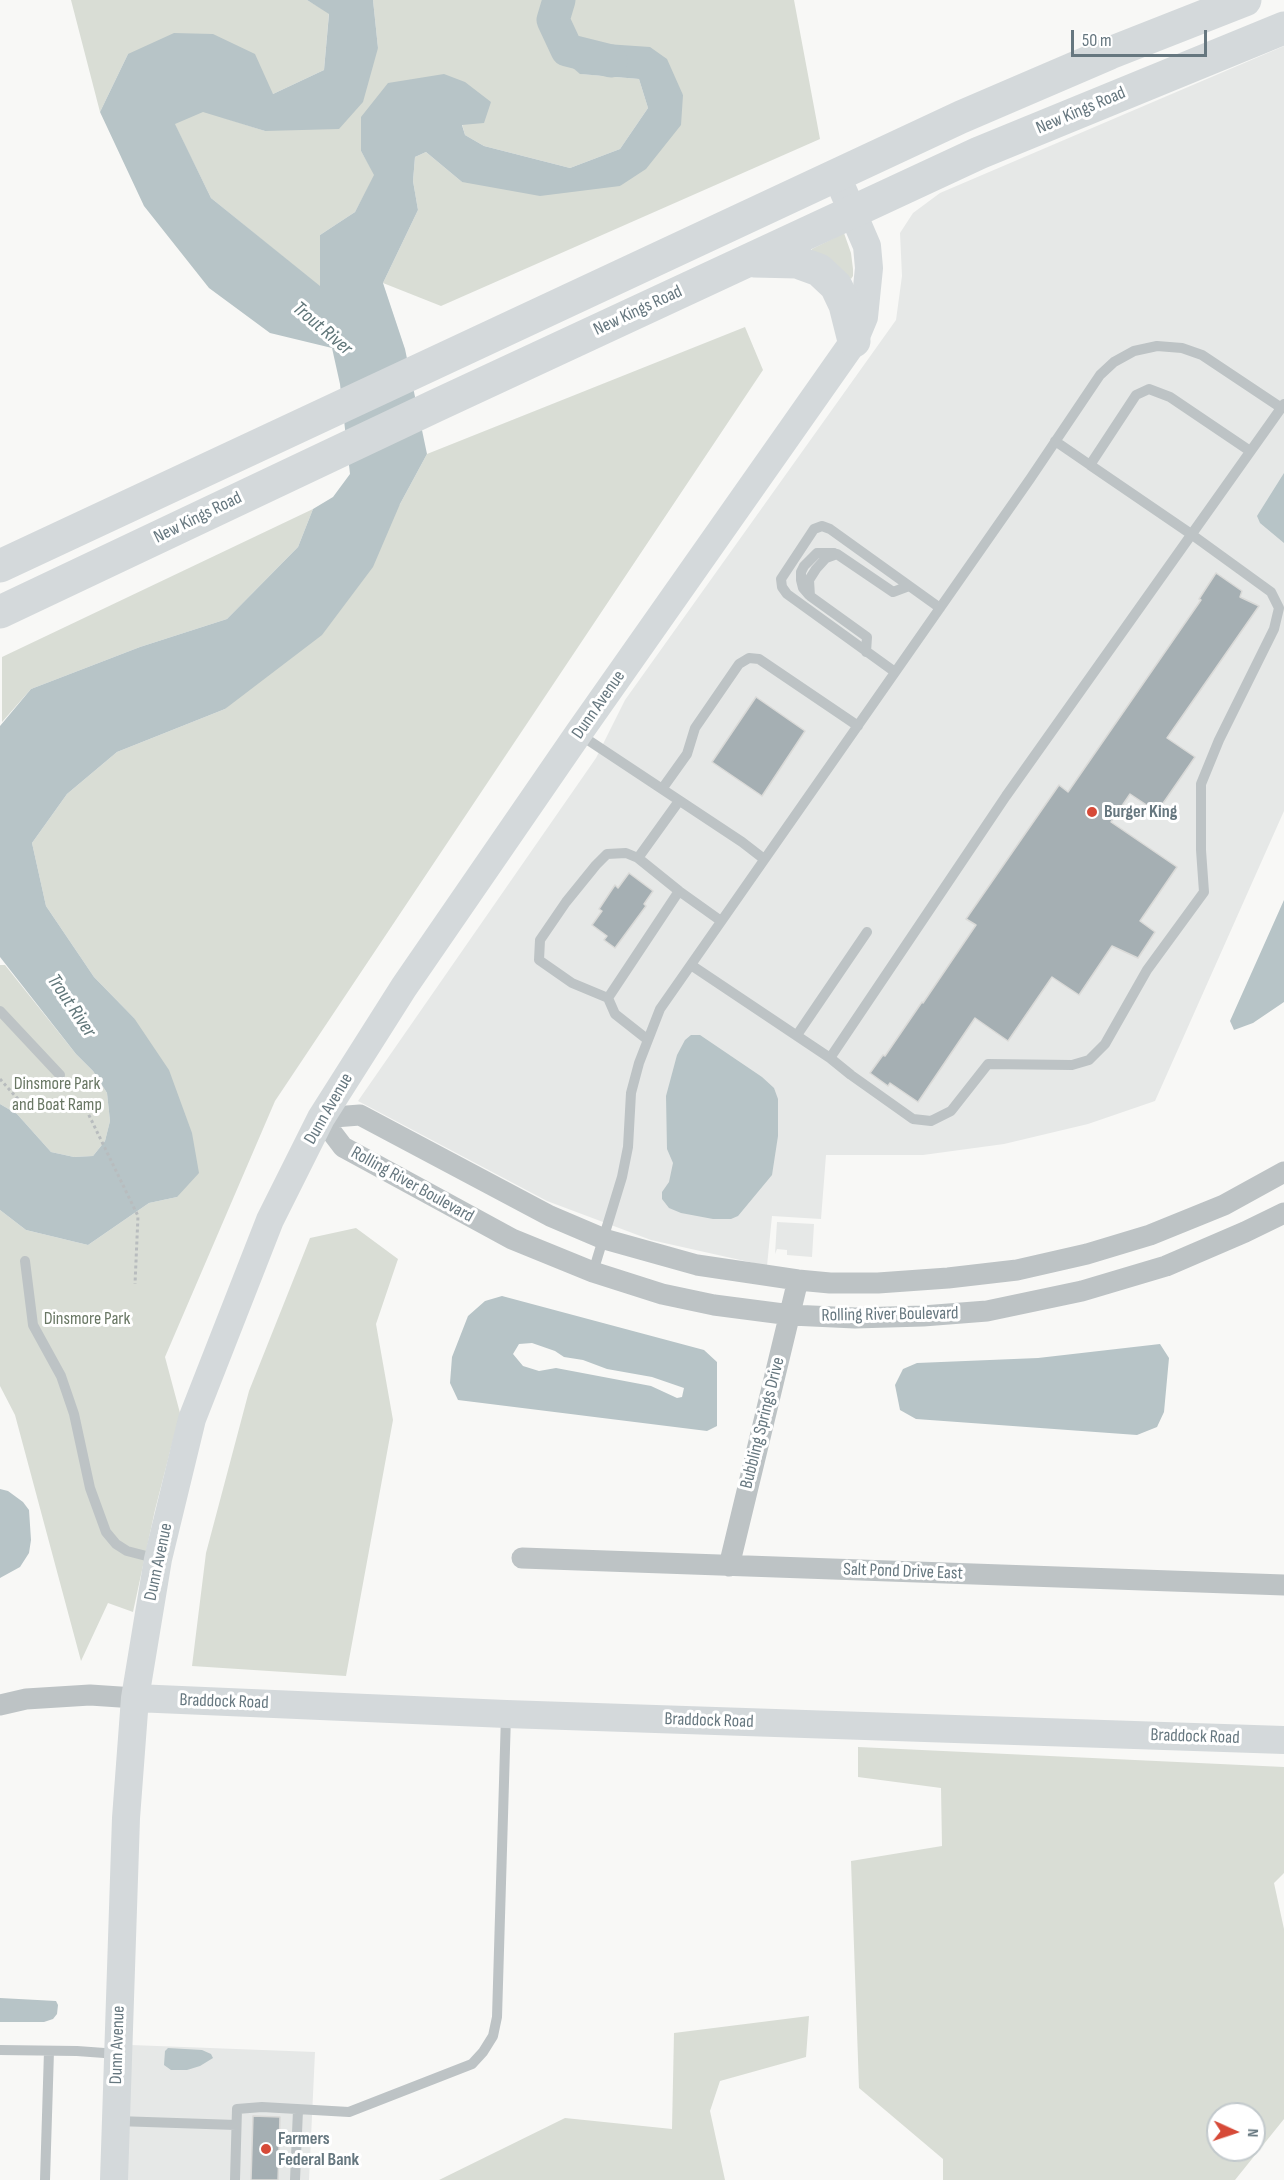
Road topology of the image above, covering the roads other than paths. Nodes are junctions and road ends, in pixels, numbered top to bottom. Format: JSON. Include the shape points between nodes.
{"nodes":[{"id":1,"x":1245,"y":0,"type":"edge"},
{"id":2,"x":1284,"y":28,"type":"edge"},
{"id":3,"x":836,"y":174,"type":"junction"},
{"id":4,"x":854,"y":211,"type":"junction"},
{"id":5,"x":747,"y":261,"type":"junction"},
{"id":6,"x":854,"y":340,"type":"junction"},
{"id":7,"x":1282,"y":406,"type":"edge"},
{"id":8,"x":1055,"y":441,"type":"junction"},
{"id":9,"x":1250,"y":451,"type":"junction"},
{"id":10,"x":1090,"y":465,"type":"junction"},
{"id":11,"x":1191,"y":534,"type":"junction"},
{"id":12,"x":0,"y":566,"type":"edge"},
{"id":13,"x":909,"y":586,"type":"junction"},
{"id":14,"x":940,"y":608,"type":"junction"},
{"id":15,"x":0,"y":612,"type":"edge"},
{"id":16,"x":866,"y":651,"type":"junction"},
{"id":17,"x":895,"y":672,"type":"junction"},
{"id":18,"x":858,"y":726,"type":"junction"},
{"id":19,"x":578,"y":734,"type":"junction"},
{"id":20,"x":662,"y":789,"type":"junction"},
{"id":21,"x":680,"y":801,"type":"junction"},
{"id":22,"x":638,"y":858,"type":"junction"},
{"id":23,"x":764,"y":859,"type":"junction"},
{"id":24,"x":679,"y":891,"type":"junction"},
{"id":25,"x":721,"y":921,"type":"junction"},
{"id":26,"x":867,"y":932,"type":"dead end"},
{"id":27,"x":691,"y":964,"type":"junction"},
{"id":28,"x":608,"y":998,"type":"junction"},
{"id":29,"x":0,"y":1011,"type":"edge"},
{"id":30,"x":797,"y":1035,"type":"junction"},
{"id":31,"x":648,"y":1040,"type":"junction"},
{"id":32,"x":831,"y":1058,"type":"junction"},
{"id":33,"x":60,"y":1075,"type":"dead end"},
{"id":34,"x":321,"y":1118,"type":"junction"},
{"id":35,"x":1284,"y":1172,"type":"edge"},
{"id":36,"x":1284,"y":1213,"type":"edge"},
{"id":37,"x":604,"y":1239,"type":"junction"},
{"id":38,"x":25,"y":1261,"type":"dead end"},
{"id":39,"x":593,"y":1272,"type":"junction"},
{"id":40,"x":798,"y":1280,"type":"junction"},
{"id":41,"x":790,"y":1315,"type":"junction"},
{"id":42,"x":522,"y":1558,"type":"dead end"},
{"id":43,"x":158,"y":1559,"type":"junction"},
{"id":44,"x":729,"y":1566,"type":"junction"},
{"id":45,"x":1284,"y":1585,"type":"edge"},
{"id":46,"x":135,"y":1698,"type":"junction"},
{"id":47,"x":0,"y":1705,"type":"edge"},
{"id":48,"x":506,"y":1714,"type":"junction"},
{"id":49,"x":1284,"y":1740,"type":"edge"},
{"id":50,"x":0,"y":2050,"type":"edge"},
{"id":51,"x":49,"y":2051,"type":"junction"},
{"id":52,"x":118,"y":2054,"type":"junction"},
{"id":53,"x":298,"y":2110,"type":"junction"},
{"id":54,"x":116,"y":2121,"type":"junction"},
{"id":55,"x":236,"y":2125,"type":"junction"},
{"id":56,"x":45,"y":2180,"type":"edge"},
{"id":57,"x":114,"y":2180,"type":"edge"},
{"id":58,"x":235,"y":2180,"type":"edge"},
{"id":59,"x":295,"y":2180,"type":"edge"}],
"edges":[{"from":1,"to":3,"type":"highway","via":[[1110,53]]},
{"from":2,"to":4,"type":"highway","name":"New Kings Road","via":[[980,153]]},
{"from":3,"to":4,"type":"main road","name":"Dunn Avenue"},
{"from":3,"to":12,"type":"highway"},
{"from":4,"to":5,"type":"highway","name":"New Kings Road"},
{"from":4,"to":6,"type":"main road","name":"Dunn Avenue","via":[[867,246],[869,268],[864,317]]},
{"from":5,"to":6,"type":"highway","via":[[797,262],[819,270],[836,286]]},
{"from":5,"to":15,"type":"highway","name":"New Kings Road"},
{"from":6,"to":19,"type":"main road","name":"Dunn Avenue"},
{"from":7,"to":8,"type":"lane","via":[[1202,355],[1157,346],[1134,351],[1100,375]]},
{"from":7,"to":9,"type":"lane"},
{"from":8,"to":10,"type":"lane"},
{"from":8,"to":14,"type":"lane"},
{"from":9,"to":10,"type":"lane","via":[[1170,397],[1149,389],[1136,395]]},
{"from":9,"to":11,"type":"lane"},
{"from":10,"to":11,"type":"lane"},
{"from":11,"to":32,"type":"lane","via":[[1006,796]]},
{"from":11,"to":32,"type":"lane","via":[[1271,592],[1279,608],[1274,629],[1201,784],[1204,892],[1147,970],[1106,1044],[1089,1060],[1072,1065],[988,1064],[951,1111],[932,1121],[913,1119]]},
{"from":13,"to":14,"type":"lane"},
{"from":13,"to":16,"type":"lane","via":[[893,592],[837,554],[816,568],[809,580],[810,596],[867,637]]},
{"from":13,"to":16,"type":"lane","via":[[830,529],[814,529],[781,579],[787,594]]},
{"from":14,"to":17,"type":"lane"},
{"from":16,"to":17,"type":"lane"},
{"from":17,"to":18,"type":"lane"},
{"from":18,"to":20,"type":"lane","via":[[759,659],[749,658],[739,664],[694,728],[687,754]]},
{"from":18,"to":23,"type":"lane"},
{"from":19,"to":20,"type":"lane"},
{"from":19,"to":34,"type":"main road","name":"Dunn Avenue","via":[[404,987]]},
{"from":20,"to":21,"type":"lane"},
{"from":21,"to":22,"type":"lane"},
{"from":21,"to":23,"type":"lane"},
{"from":22,"to":24,"type":"lane"},
{"from":22,"to":28,"type":"lane","via":[[626,853],[607,854],[540,940],[539,960],[572,982]]},
{"from":23,"to":25,"type":"lane"},
{"from":24,"to":25,"type":"lane"},
{"from":24,"to":28,"type":"lane"},
{"from":25,"to":27,"type":"lane"},
{"from":26,"to":30,"type":"lane"},
{"from":27,"to":30,"type":"lane"},
{"from":27,"to":31,"type":"lane","via":[[660,1009]]},
{"from":28,"to":31,"type":"lane","via":[[615,1014]]},
{"from":29,"to":33,"type":"lane"},
{"from":30,"to":32,"type":"lane"},
{"from":31,"to":37,"type":"lane","via":[[631,1093],[628,1147]]},
{"from":34,"to":37,"type":"street","name":"Rolling River Boulevard","via":[[360,1115],[550,1216]]},
{"from":34,"to":39,"type":"street","name":"Rolling River Boulevard","via":[[343,1147],[512,1239]]},
{"from":34,"to":43,"type":"main road","name":"Dunn Avenue","via":[[270,1220],[192,1419]]},
{"from":35,"to":40,"type":"street","name":"Rolling River Boulevard","via":[[1224,1205],[1150,1235],[1087,1254],[948,1278],[878,1283]]},
{"from":36,"to":41,"type":"street","name":"Rolling River Boulevard","via":[[1166,1266],[1082,1291],[1008,1307],[923,1316]]},
{"from":37,"to":39,"type":"lane"},
{"from":37,"to":40,"type":"street","name":"Rolling River Boulevard","via":[[697,1265]]},
{"from":38,"to":43,"type":"lane","via":[[33,1325],[61,1376],[74,1414],[90,1488],[106,1532],[127,1551]]},
{"from":39,"to":41,"type":"street","name":"Rolling River Boulevard","via":[[662,1294]]},
{"from":40,"to":41,"type":"street","name":"Bubbling Springs Drive"},
{"from":41,"to":44,"type":"street","name":"Bubbling Springs Drive"},
{"from":42,"to":44,"type":"street","name":"Salt Pond Drive East"},
{"from":43,"to":46,"type":"main road","name":"Dunn Avenue"},
{"from":44,"to":45,"type":"street","name":"Salt Pond Drive East"},
{"from":46,"to":47,"type":"street","via":[[90,1695],[26,1699]]},
{"from":46,"to":48,"type":"main road","name":"Braddock Road"},
{"from":46,"to":52,"type":"main road","name":"Dunn Avenue","via":[[126,1818]]},
{"from":48,"to":49,"type":"main road","name":"Braddock Road"},
{"from":48,"to":53,"type":"lane","via":[[497,2017],[493,2036],[472,2064],[349,2112]]},
{"from":50,"to":51,"type":"lane"},
{"from":51,"to":52,"type":"lane"},
{"from":51,"to":56,"type":"lane"},
{"from":52,"to":54,"type":"main road","name":"Dunn Avenue"},
{"from":53,"to":55,"type":"lane","via":[[237,2109]]},
{"from":53,"to":59,"type":"lane"},
{"from":54,"to":55,"type":"lane"},
{"from":54,"to":57,"type":"main road","name":"Dunn Avenue"},
{"from":55,"to":58,"type":"lane"}]}
